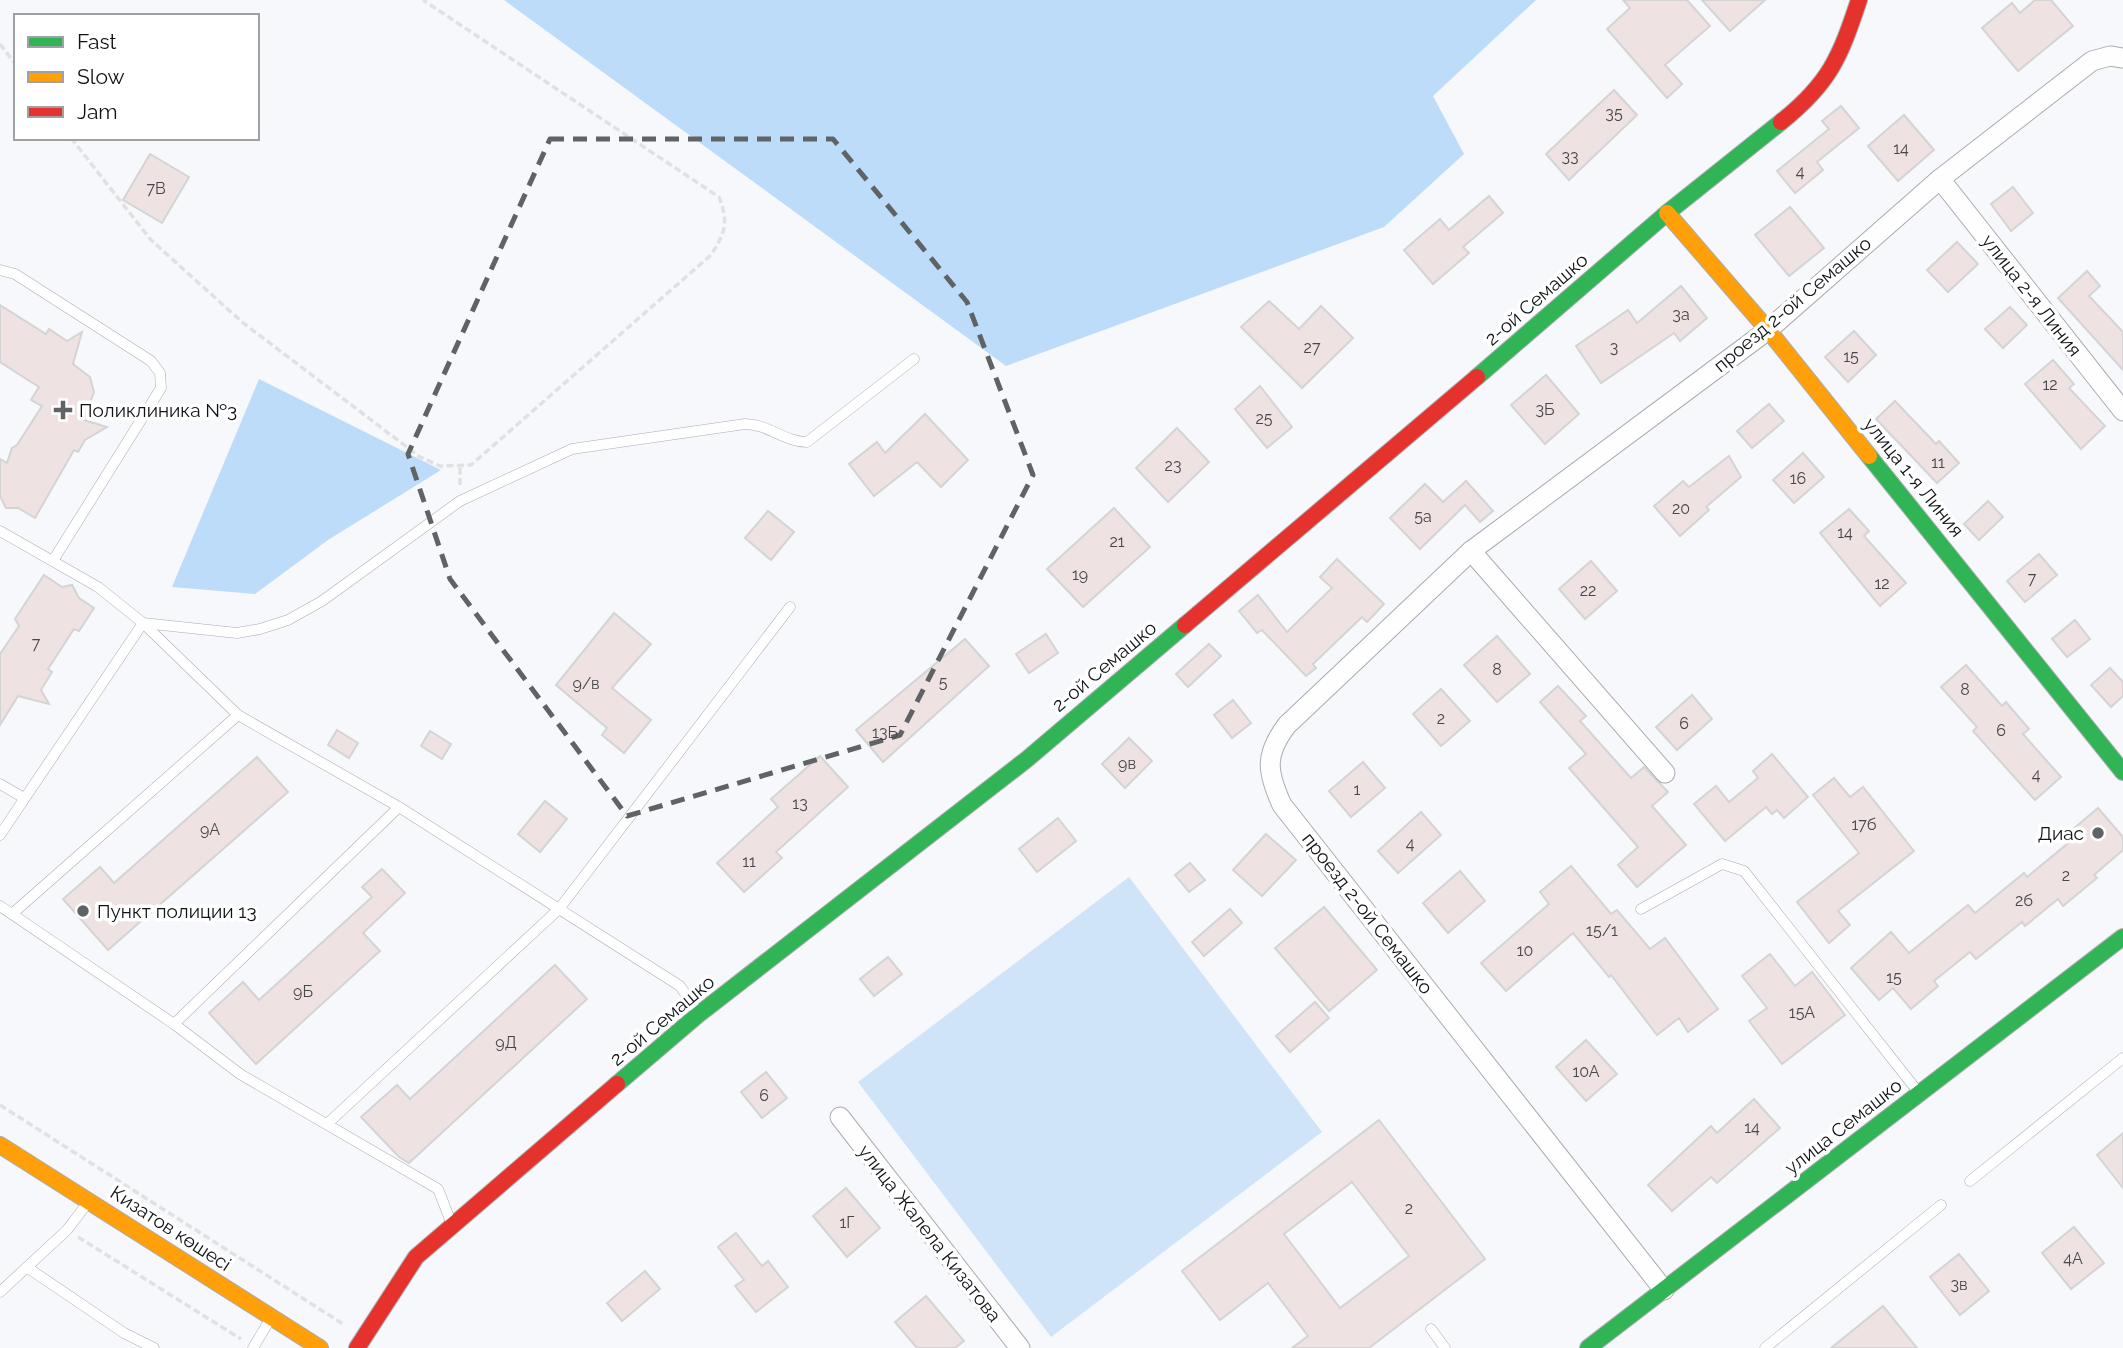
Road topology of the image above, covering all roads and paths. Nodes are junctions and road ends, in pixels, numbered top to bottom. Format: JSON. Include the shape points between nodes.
{"nodes":[{"id":1,"x":423,"y":0,"type":"edge"},
{"id":2,"x":1859,"y":0,"type":"edge"},
{"id":3,"x":0,"y":44,"type":"edge"},
{"id":4,"x":2116,"y":57,"type":"edge"},
{"id":5,"x":14,"y":62,"type":"edge"},
{"id":6,"x":73,"y":140,"type":"edge"},
{"id":7,"x":1940,"y":179,"type":"junction"},
{"id":8,"x":1667,"y":213,"type":"junction"},
{"id":9,"x":0,"y":270,"type":"edge"},
{"id":10,"x":1768,"y":330,"type":"junction"},
{"id":11,"x":914,"y":359,"type":"dead end"},
{"id":12,"x":2123,"y":411,"type":"edge"},
{"id":13,"x":0,"y":531,"type":"edge"},
{"id":14,"x":1471,"y":551,"type":"junction"},
{"id":15,"x":54,"y":559,"type":"junction"},
{"id":16,"x":790,"y":607,"type":"dead end"},
{"id":17,"x":143,"y":623,"type":"junction"},
{"id":18,"x":238,"y":715,"type":"junction"},
{"id":19,"x":2123,"y":772,"type":"edge"},
{"id":20,"x":1665,"y":774,"type":"dead end"},
{"id":21,"x":0,"y":784,"type":"edge"},
{"id":22,"x":24,"y":799,"type":"junction"},
{"id":23,"x":399,"y":807,"type":"junction"},
{"id":24,"x":0,"y":835,"type":"edge"},
{"id":25,"x":0,"y":906,"type":"edge"},
{"id":26,"x":559,"y":909,"type":"junction"},
{"id":27,"x":1641,"y":909,"type":"dead end"},
{"id":28,"x":12,"y":914,"type":"junction"},
{"id":29,"x":2123,"y":937,"type":"edge"},
{"id":30,"x":699,"y":1014,"type":"junction"},
{"id":31,"x":174,"y":1024,"type":"junction"},
{"id":32,"x":2123,"y":1058,"type":"edge"},
{"id":33,"x":1919,"y":1093,"type":"junction"},
{"id":34,"x":0,"y":1105,"type":"edge"},
{"id":35,"x":840,"y":1117,"type":"dead end"},
{"id":36,"x":327,"y":1124,"type":"junction"},
{"id":37,"x":0,"y":1145,"type":"edge"},
{"id":38,"x":1970,"y":1181,"type":"dead end"},
{"id":39,"x":90,"y":1201,"type":"junction"},
{"id":40,"x":1941,"y":1205,"type":"dead end"},
{"id":41,"x":453,"y":1226,"type":"junction"},
{"id":42,"x":67,"y":1230,"type":"junction"},
{"id":43,"x":28,"y":1268,"type":"junction"},
{"id":44,"x":1664,"y":1290,"type":"junction"},
{"id":45,"x":0,"y":1292,"type":"edge"},
{"id":46,"x":272,"y":1317,"type":"junction"},
{"id":47,"x":1431,"y":1329,"type":"dead end"},
{"id":48,"x":243,"y":1341,"type":"dead end"},
{"id":49,"x":360,"y":1342,"type":"edge"},
{"id":50,"x":154,"y":1348,"type":"edge"},
{"id":51,"x":253,"y":1348,"type":"edge"},
{"id":52,"x":320,"y":1348,"type":"edge"},
{"id":53,"x":1020,"y":1348,"type":"edge"},
{"id":54,"x":1445,"y":1348,"type":"edge"},
{"id":55,"x":1588,"y":1348,"type":"edge"},
{"id":56,"x":1765,"y":1348,"type":"edge"}],
"edges":[{"from":1,"to":6,"type":"path","via":[[719,197],[727,217],[724,234],[711,255],[471,465],[440,466],[420,457],[242,322],[151,240]]},
{"from":2,"to":8,"type":"street","name":"2-ой Семашко","via":[[1839,59],[1806,102]]},
{"from":3,"to":5,"type":"path"},
{"from":4,"to":7,"type":"street","name":"проезд 2-ой Семашко","via":[[2092,61]]},
{"from":7,"to":10,"type":"street","name":"проезд 2-ой Семашко"},
{"from":7,"to":12,"type":"street","name":"улица 2-я Линия"},
{"from":8,"to":10,"type":"street","name":"улица 1-я Линия"},
{"from":8,"to":30,"type":"street","name":"2-ой Семашко","via":[[1026,760]]},
{"from":9,"to":15,"type":"lane","via":[[15,274],[129,346],[160,373],[161,388]]},
{"from":10,"to":14,"type":"street","name":"проезд 2-ой Семашко"},
{"from":10,"to":19,"type":"street","name":"улица 1-я Линия"},
{"from":11,"to":17,"type":"lane","via":[[807,442],[768,427],[745,424],[572,449],[460,501],[362,574],[288,620],[237,632]]},
{"from":13,"to":15,"type":"lane"},
{"from":14,"to":20,"type":"street"},
{"from":14,"to":44,"type":"street","name":"проезд 2-ой Семашко","via":[[1287,725],[1269,760],[1272,783],[1282,805]]},
{"from":15,"to":17,"type":"lane"},
{"from":16,"to":26,"type":"lane"},
{"from":17,"to":18,"type":"lane"},
{"from":17,"to":22,"type":"lane"},
{"from":18,"to":23,"type":"lane"},
{"from":18,"to":28,"type":"lane"},
{"from":21,"to":22,"type":"lane"},
{"from":22,"to":24,"type":"lane"},
{"from":23,"to":26,"type":"lane"},
{"from":23,"to":31,"type":"lane"},
{"from":25,"to":28,"type":"lane"},
{"from":26,"to":30,"type":"lane","via":[[680,986]]},
{"from":26,"to":36,"type":"lane"},
{"from":27,"to":33,"type":"lane","via":[[1722,864],[1744,871]]},
{"from":28,"to":31,"type":"lane"},
{"from":29,"to":33,"type":"street","name":"улица Семашко"},
{"from":30,"to":41,"type":"street","name":"2-ой Семашко"},
{"from":31,"to":36,"type":"lane","via":[[240,1073]]},
{"from":32,"to":38,"type":"lane"},
{"from":33,"to":44,"type":"street","name":"улица Семашко"},
{"from":34,"to":49,"type":"path"},
{"from":35,"to":53,"type":"street","name":"улица Жалела Кизатова"},
{"from":36,"to":41,"type":"lane","via":[[438,1189]]},
{"from":37,"to":39,"type":"street","name":"Кизатов көшесі"},
{"from":39,"to":42,"type":"lane"},
{"from":39,"to":46,"type":"street","name":"Кизатов көшесі"},
{"from":40,"to":56,"type":"lane"},
{"from":41,"to":49,"type":"street","name":"2-ой Семашко","via":[[416,1257]]},
{"from":42,"to":43,"type":"lane"},
{"from":42,"to":48,"type":"path"},
{"from":43,"to":45,"type":"lane"},
{"from":43,"to":50,"type":"lane"},
{"from":44,"to":55,"type":"street","name":"улица Семашко"},
{"from":46,"to":51,"type":"lane"},
{"from":46,"to":52,"type":"street","name":"Кизатов көшесі"},
{"from":47,"to":54,"type":"lane"}]}
